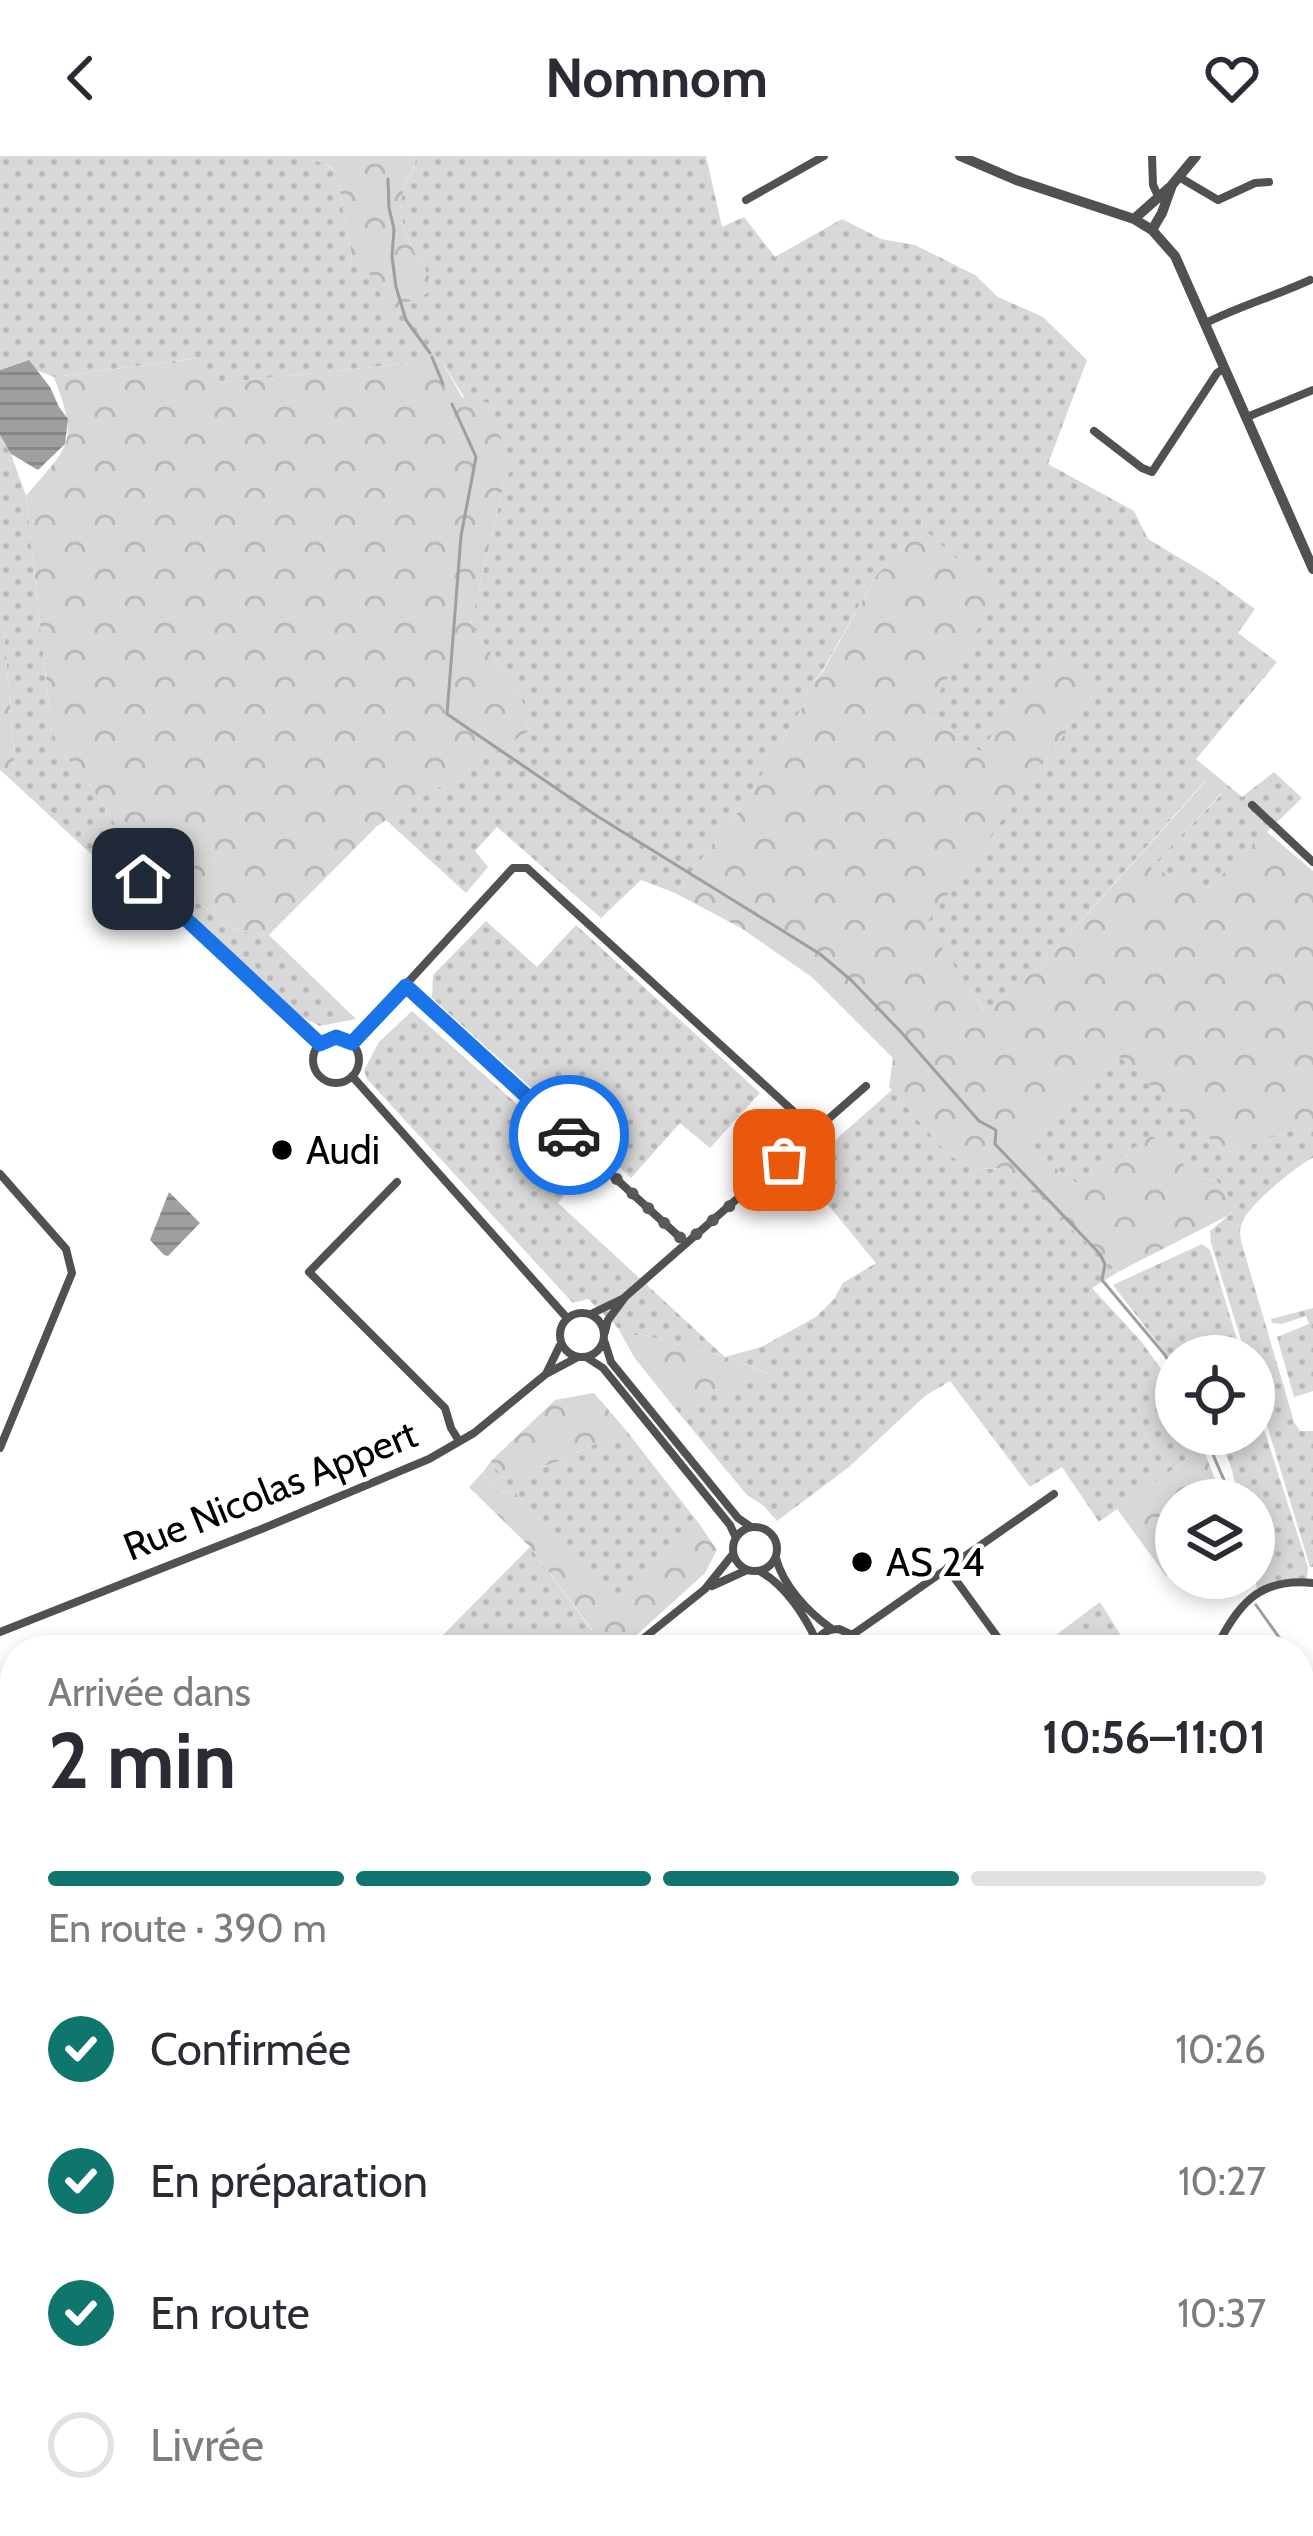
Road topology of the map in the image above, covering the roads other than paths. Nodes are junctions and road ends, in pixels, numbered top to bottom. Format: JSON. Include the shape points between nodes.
{"nodes":[{"id":1,"x":824,"y":156,"type":"edge"},
{"id":2,"x":960,"y":156,"type":"edge"},
{"id":3,"x":1151,"y":156,"type":"edge"},
{"id":4,"x":1196,"y":156,"type":"edge"},
{"id":5,"x":1176,"y":181,"type":"junction"},
{"id":6,"x":1270,"y":182,"type":"dead end"},
{"id":7,"x":1157,"y":196,"type":"junction"},
{"id":8,"x":746,"y":200,"type":"dead end"},
{"id":9,"x":1134,"y":219,"type":"junction"},
{"id":10,"x":1152,"y":230,"type":"junction"},
{"id":11,"x":1310,"y":280,"type":"edge"},
{"id":12,"x":1206,"y":323,"type":"junction"},
{"id":13,"x":1226,"y":368,"type":"junction"},
{"id":14,"x":1313,"y":390,"type":"edge"},
{"id":15,"x":1247,"y":416,"type":"junction"},
{"id":16,"x":1094,"y":431,"type":"dead end"},
{"id":17,"x":1313,"y":569,"type":"edge"},
{"id":18,"x":1252,"y":805,"type":"dead end"},
{"id":19,"x":1313,"y":862,"type":"edge"},
{"id":20,"x":143,"y":879,"type":"dead end"},
{"id":21,"x":406,"y":986,"type":"junction"},
{"id":22,"x":352,"y":1043,"type":"junction"},
{"id":23,"x":320,"y":1044,"type":"junction"},
{"id":24,"x":352,"y":1076,"type":"junction"},
{"id":25,"x":866,"y":1086,"type":"dead end"},
{"id":26,"x":816,"y":1132,"type":"junction"},
{"id":27,"x":0,"y":1174,"type":"edge"},
{"id":28,"x":397,"y":1182,"type":"dead end"},
{"id":29,"x":686,"y":1243,"type":"junction"},
{"id":30,"x":625,"y":1297,"type":"junction"},
{"id":31,"x":591,"y":1314,"type":"junction"},
{"id":32,"x":568,"y":1318,"type":"junction"},
{"id":33,"x":604,"y":1336,"type":"junction"},
{"id":34,"x":561,"y":1344,"type":"junction"},
{"id":35,"x":582,"y":1357,"type":"junction"},
{"id":36,"x":545,"y":1374,"type":"junction"},
{"id":37,"x":459,"y":1441,"type":"junction"},
{"id":38,"x":0,"y":1448,"type":"edge"},
{"id":39,"x":1054,"y":1494,"type":"dead end"},
{"id":40,"x":751,"y":1527,"type":"junction"},
{"id":41,"x":736,"y":1538,"type":"junction"},
{"id":42,"x":733,"y":1554,"type":"junction"},
{"id":43,"x":776,"y":1558,"type":"junction"},
{"id":44,"x":947,"y":1568,"type":"junction"},
{"id":45,"x":748,"y":1570,"type":"junction"},
{"id":46,"x":760,"y":1571,"type":"junction"},
{"id":47,"x":1313,"y":1583,"type":"edge"},
{"id":48,"x":705,"y":1589,"type":"junction"},
{"id":49,"x":832,"y":1629,"type":"junction"},
{"id":50,"x":0,"y":1632,"type":"edge"},
{"id":51,"x":648,"y":1635,"type":"edge"},
{"id":52,"x":812,"y":1635,"type":"edge"},
{"id":53,"x":822,"y":1635,"type":"edge"},
{"id":54,"x":851,"y":1635,"type":"edge"},
{"id":55,"x":853,"y":1635,"type":"edge"},
{"id":56,"x":996,"y":1635,"type":"edge"},
{"id":57,"x":1223,"y":1635,"type":"edge"}],
"edges":[{"from":1,"to":8,"type":"street"},
{"from":2,"to":9,"type":"street"},
{"from":3,"to":7,"type":"street"},
{"from":4,"to":5,"type":"street"},
{"from":5,"to":6,"type":"street","via":[[1218,200]]},
{"from":5,"to":7,"type":"street"},
{"from":5,"to":10,"type":"street"},
{"from":7,"to":9,"type":"street"},
{"from":9,"to":10,"type":"street"},
{"from":10,"to":12,"type":"street","via":[[1175,256]]},
{"from":11,"to":12,"type":"street"},
{"from":12,"to":13,"type":"street"},
{"from":13,"to":15,"type":"street"},
{"from":13,"to":16,"type":"street","via":[[1153,472]]},
{"from":14,"to":15,"type":"street"},
{"from":15,"to":17,"type":"street"},
{"from":18,"to":19,"type":"street"},
{"from":20,"to":23,"type":"street"},
{"from":21,"to":22,"type":"street"},
{"from":21,"to":26,"type":"street","via":[[513,868],[527,868]]},
{"from":21,"to":29,"type":"street"},
{"from":22,"to":23,"type":"street","via":[[336,1037]]},
{"from":22,"to":24,"type":"street","via":[[359,1063]]},
{"from":23,"to":24,"type":"street","via":[[314,1062],[322,1078]]},
{"from":24,"to":32,"type":"street"},
{"from":25,"to":26,"type":"street"},
{"from":26,"to":29,"type":"street"},
{"from":27,"to":38,"type":"street","via":[[71,1259],[71,1281]]},
{"from":28,"to":37,"type":"street","via":[[309,1272],[445,1408]]},
{"from":29,"to":30,"type":"street"},
{"from":30,"to":31,"type":"street"},
{"from":30,"to":33,"type":"street"},
{"from":31,"to":32,"type":"street"},
{"from":31,"to":33,"type":"street"},
{"from":32,"to":34,"type":"street"},
{"from":33,"to":35,"type":"street","via":[[598,1351]]},
{"from":33,"to":40,"type":"street","via":[[611,1362]]},
{"from":34,"to":35,"type":"street"},
{"from":34,"to":36,"type":"street"},
{"from":35,"to":36,"type":"street"},
{"from":35,"to":41,"type":"street","via":[[603,1368]]},
{"from":36,"to":37,"type":"street","name":"Rue Nicolas Appert"},
{"from":37,"to":50,"type":"street","name":"Rue Nicolas Appert"},
{"from":39,"to":44,"type":"street"},
{"from":40,"to":41,"type":"street"},
{"from":40,"to":43,"type":"street","via":[[774,1536]]},
{"from":41,"to":42,"type":"street"},
{"from":42,"to":45,"type":"street"},
{"from":42,"to":48,"type":"street"},
{"from":43,"to":46,"type":"street"},
{"from":43,"to":49,"type":"street","via":[[785,1580]]},
{"from":44,"to":55,"type":"street"},
{"from":44,"to":56,"type":"street"},
{"from":45,"to":46,"type":"street"},
{"from":45,"to":48,"type":"street"},
{"from":46,"to":52,"type":"street"},
{"from":47,"to":57,"type":"street","via":[[1256,1594]]},
{"from":48,"to":51,"type":"street"},
{"from":49,"to":53,"type":"street"},
{"from":49,"to":54,"type":"street"}]}
